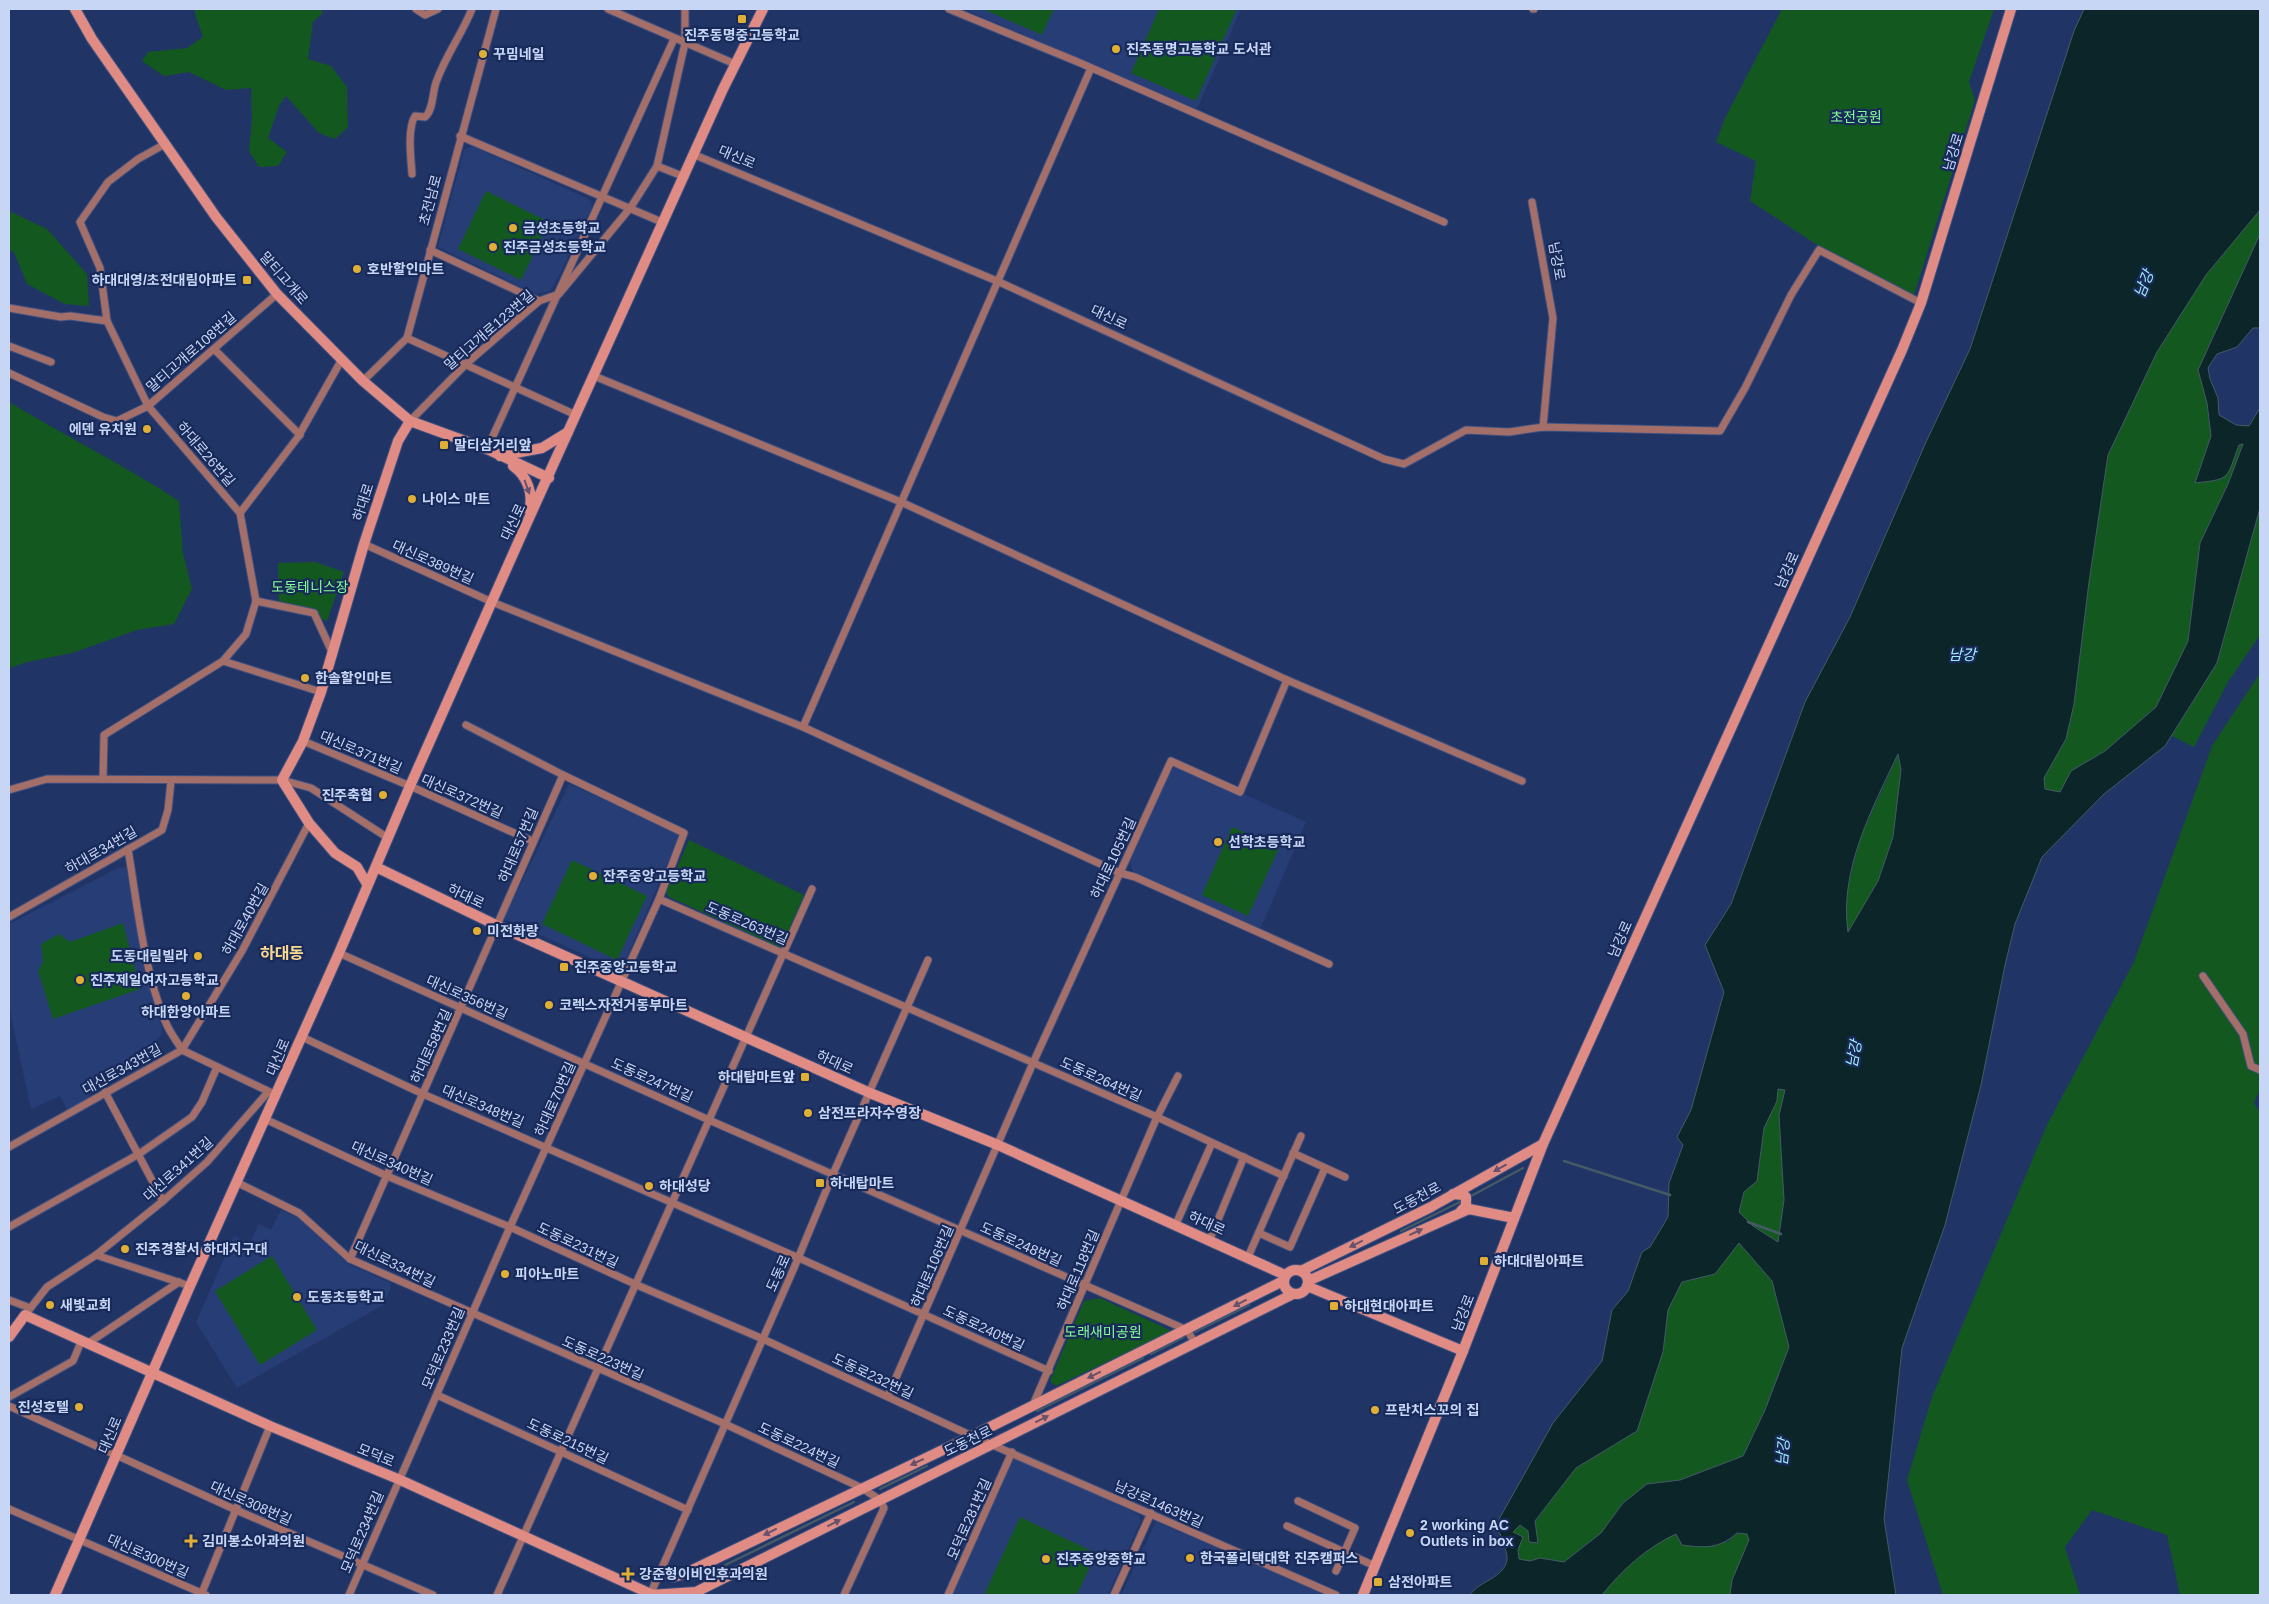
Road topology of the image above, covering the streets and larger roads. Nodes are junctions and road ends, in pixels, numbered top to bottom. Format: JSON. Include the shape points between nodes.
{"nodes":[{"id":1,"x":75,"y":9,"type":"edge"},
{"id":2,"x":416,"y":9,"type":"edge"},
{"id":3,"x":438,"y":9,"type":"edge"},
{"id":4,"x":472,"y":9,"type":"edge"},
{"id":5,"x":496,"y":9,"type":"edge"},
{"id":6,"x":608,"y":9,"type":"edge"},
{"id":7,"x":684,"y":9,"type":"edge"},
{"id":8,"x":763,"y":9,"type":"edge"},
{"id":9,"x":949,"y":9,"type":"edge"},
{"id":10,"x":2011,"y":9,"type":"edge"},
{"id":11,"x":674,"y":39,"type":"junction"},
{"id":12,"x":685,"y":43,"type":"junction"},
{"id":13,"x":735,"y":64,"type":"junction"},
{"id":14,"x":1091,"y":68,"type":"junction"},
{"id":15,"x":460,"y":136,"type":"junction"},
{"id":16,"x":165,"y":144,"type":"junction"},
{"id":17,"x":696,"y":155,"type":"junction"},
{"id":18,"x":657,"y":166,"type":"junction"},
{"id":19,"x":412,"y":174,"type":"dead end"},
{"id":20,"x":685,"y":177,"type":"junction"},
{"id":21,"x":603,"y":197,"type":"junction"},
{"id":22,"x":1532,"y":202,"type":"dead end"},
{"id":23,"x":632,"y":208,"type":"junction"},
{"id":24,"x":1444,"y":222,"type":"dead end"},
{"id":25,"x":664,"y":223,"type":"junction"},
{"id":26,"x":430,"y":250,"type":"junction"},
{"id":27,"x":997,"y":281,"type":"junction"},
{"id":28,"x":277,"y":294,"type":"junction"},
{"id":29,"x":558,"y":294,"type":"junction"},
{"id":30,"x":539,"y":301,"type":"junction"},
{"id":31,"x":1921,"y":303,"type":"junction"},
{"id":32,"x":9,"y":308,"type":"edge"},
{"id":33,"x":107,"y":321,"type":"junction"},
{"id":34,"x":407,"y":338,"type":"junction"},
{"id":35,"x":9,"y":346,"type":"edge"},
{"id":36,"x":214,"y":349,"type":"junction"},
{"id":37,"x":342,"y":359,"type":"junction"},
{"id":38,"x":51,"y":362,"type":"dead end"},
{"id":39,"x":466,"y":364,"type":"junction"},
{"id":40,"x":9,"y":373,"type":"edge"},
{"id":41,"x":594,"y":376,"type":"junction"},
{"id":42,"x":363,"y":381,"type":"junction"},
{"id":43,"x":515,"y":388,"type":"junction"},
{"id":44,"x":148,"y":406,"type":"junction"},
{"id":45,"x":576,"y":415,"type":"junction"},
{"id":46,"x":410,"y":421,"type":"junction"},
{"id":47,"x":1543,"y":427,"type":"junction"},
{"id":48,"x":568,"y":432,"type":"junction"},
{"id":49,"x":300,"y":435,"type":"junction"},
{"id":50,"x":487,"y":449,"type":"junction"},
{"id":51,"x":500,"y":456,"type":"junction"},
{"id":52,"x":549,"y":478,"type":"junction"},
{"id":53,"x":901,"y":502,"type":"junction"},
{"id":54,"x":240,"y":512,"type":"junction"},
{"id":55,"x":525,"y":527,"type":"junction"},
{"id":56,"x":364,"y":544,"type":"junction"},
{"id":57,"x":256,"y":601,"type":"junction"},
{"id":58,"x":492,"y":602,"type":"junction"},
{"id":59,"x":332,"y":652,"type":"junction"},
{"id":60,"x":223,"y":661,"type":"junction"},
{"id":61,"x":1287,"y":680,"type":"junction"},
{"id":62,"x":321,"y":692,"type":"junction"},
{"id":63,"x":466,"y":725,"type":"dead end"},
{"id":64,"x":803,"y":727,"type":"junction"},
{"id":65,"x":303,"y":740,"type":"junction"},
{"id":66,"x":563,"y":775,"type":"junction"},
{"id":67,"x":103,"y":779,"type":"junction"},
{"id":68,"x":282,"y":780,"type":"junction"},
{"id":69,"x":171,"y":781,"type":"junction"},
{"id":70,"x":1522,"y":781,"type":"dead end"},
{"id":71,"x":410,"y":786,"type":"junction"},
{"id":72,"x":9,"y":790,"type":"edge"},
{"id":73,"x":310,"y":822,"type":"junction"},
{"id":74,"x":388,"y":838,"type":"junction"},
{"id":75,"x":532,"y":841,"type":"junction"},
{"id":76,"x":128,"y":849,"type":"junction"},
{"id":77,"x":376,"y":868,"type":"junction"},
{"id":78,"x":1120,"y":873,"type":"junction"},
{"id":79,"x":367,"y":884,"type":"junction"},
{"id":80,"x":812,"y":889,"type":"dead end"},
{"id":81,"x":658,"y":899,"type":"junction"},
{"id":82,"x":9,"y":918,"type":"edge"},
{"id":83,"x":498,"y":926,"type":"junction"},
{"id":84,"x":784,"y":953,"type":"junction"},
{"id":85,"x":339,"y":954,"type":"junction"},
{"id":86,"x":928,"y":960,"type":"dead end"},
{"id":87,"x":1328,"y":964,"type":"dead end"},
{"id":88,"x":2203,"y":976,"type":"dead end"},
{"id":89,"x":623,"y":981,"type":"junction"},
{"id":90,"x":907,"y":1007,"type":"junction"},
{"id":91,"x":461,"y":1008,"type":"junction"},
{"id":92,"x":746,"y":1036,"type":"junction"},
{"id":93,"x":302,"y":1037,"type":"junction"},
{"id":94,"x":182,"y":1050,"type":"junction"},
{"id":95,"x":1034,"y":1063,"type":"junction"},
{"id":96,"x":585,"y":1064,"type":"junction"},
{"id":97,"x":217,"y":1067,"type":"junction"},
{"id":98,"x":2260,"y":1070,"type":"edge"},
{"id":99,"x":1178,"y":1076,"type":"dead end"},
{"id":100,"x":105,"y":1092,"type":"junction"},
{"id":101,"x":273,"y":1093,"type":"junction"},
{"id":102,"x":870,"y":1093,"type":"junction"},
{"id":103,"x":423,"y":1094,"type":"junction"},
{"id":104,"x":1157,"y":1118,"type":"junction"},
{"id":105,"x":265,"y":1119,"type":"junction"},
{"id":106,"x":709,"y":1120,"type":"junction"},
{"id":107,"x":1301,"y":1136,"type":"dead end"},
{"id":108,"x":1212,"y":1143,"type":"junction"},
{"id":109,"x":1543,"y":1144,"type":"junction"},
{"id":110,"x":998,"y":1145,"type":"junction"},
{"id":111,"x":9,"y":1146,"type":"edge"},
{"id":112,"x":547,"y":1147,"type":"junction"},
{"id":113,"x":1293,"y":1153,"type":"junction"},
{"id":114,"x":139,"y":1154,"type":"junction"},
{"id":115,"x":1244,"y":1157,"type":"junction"},
{"id":116,"x":1326,"y":1168,"type":"junction"},
{"id":117,"x":833,"y":1174,"type":"junction"},
{"id":118,"x":387,"y":1176,"type":"junction"},
{"id":119,"x":1284,"y":1176,"type":"junction"},
{"id":120,"x":1345,"y":1177,"type":"dead end"},
{"id":121,"x":236,"y":1182,"type":"junction"},
{"id":122,"x":1453,"y":1194,"type":"junction"},
{"id":123,"x":1122,"y":1200,"type":"junction"},
{"id":124,"x":163,"y":1201,"type":"junction"},
{"id":125,"x":672,"y":1203,"type":"junction"},
{"id":126,"x":1460,"y":1212,"type":"junction"},
{"id":127,"x":1514,"y":1218,"type":"junction"},
{"id":128,"x":1176,"y":1224,"type":"junction"},
{"id":129,"x":510,"y":1227,"type":"junction"},
{"id":130,"x":9,"y":1228,"type":"edge"},
{"id":131,"x":960,"y":1230,"type":"junction"},
{"id":132,"x":1259,"y":1233,"type":"junction"},
{"id":133,"x":1210,"y":1240,"type":"junction"},
{"id":134,"x":96,"y":1255,"type":"junction"},
{"id":135,"x":1248,"y":1257,"type":"junction"},
{"id":136,"x":799,"y":1258,"type":"junction"},
{"id":137,"x":350,"y":1259,"type":"junction"},
{"id":138,"x":1301,"y":1271,"type":"junction"},
{"id":139,"x":1284,"y":1278,"type":"junction"},
{"id":140,"x":179,"y":1282,"type":"junction"},
{"id":141,"x":1308,"y":1284,"type":"junction"},
{"id":142,"x":637,"y":1285,"type":"junction"},
{"id":143,"x":190,"y":1286,"type":"junction"},
{"id":144,"x":1085,"y":1286,"type":"junction"},
{"id":145,"x":1293,"y":1294,"type":"junction"},
{"id":146,"x":9,"y":1300,"type":"edge"},
{"id":147,"x":27,"y":1312,"type":"junction"},
{"id":148,"x":472,"y":1314,"type":"junction"},
{"id":149,"x":924,"y":1314,"type":"junction"},
{"id":150,"x":1187,"y":1330,"type":"junction"},
{"id":151,"x":9,"y":1337,"type":"edge"},
{"id":152,"x":763,"y":1339,"type":"junction"},
{"id":153,"x":1195,"y":1342,"type":"junction"},
{"id":154,"x":84,"y":1343,"type":"junction"},
{"id":155,"x":1463,"y":1351,"type":"junction"},
{"id":156,"x":1138,"y":1354,"type":"junction"},
{"id":157,"x":1146,"y":1367,"type":"junction"},
{"id":158,"x":598,"y":1369,"type":"junction"},
{"id":159,"x":1049,"y":1371,"type":"junction"},
{"id":160,"x":151,"y":1372,"type":"junction"},
{"id":161,"x":437,"y":1394,"type":"junction"},
{"id":162,"x":888,"y":1396,"type":"junction"},
{"id":163,"x":9,"y":1397,"type":"edge"},
{"id":164,"x":1033,"y":1404,"type":"junction"},
{"id":165,"x":9,"y":1406,"type":"edge"},
{"id":166,"x":1006,"y":1418,"type":"junction"},
{"id":167,"x":725,"y":1424,"type":"junction"},
{"id":168,"x":270,"y":1426,"type":"junction"},
{"id":169,"x":1016,"y":1432,"type":"junction"},
{"id":170,"x":972,"y":1436,"type":"junction"},
{"id":171,"x":992,"y":1444,"type":"junction"},
{"id":172,"x":1012,"y":1452,"type":"junction"},
{"id":173,"x":562,"y":1453,"type":"junction"},
{"id":174,"x":116,"y":1456,"type":"junction"},
{"id":175,"x":398,"y":1478,"type":"junction"},
{"id":176,"x":862,"y":1488,"type":"junction"},
{"id":177,"x":880,"y":1500,"type":"junction"},
{"id":178,"x":1298,"y":1501,"type":"dead end"},
{"id":179,"x":9,"y":1508,"type":"edge"},
{"id":180,"x":236,"y":1510,"type":"junction"},
{"id":181,"x":688,"y":1510,"type":"junction"},
{"id":182,"x":1151,"y":1513,"type":"junction"},
{"id":183,"x":1286,"y":1526,"type":"dead end"},
{"id":184,"x":523,"y":1534,"type":"junction"},
{"id":185,"x":79,"y":1539,"type":"junction"},
{"id":186,"x":1344,"y":1553,"type":"junction"},
{"id":187,"x":362,"y":1565,"type":"junction"},
{"id":188,"x":1375,"y":1566,"type":"junction"},
{"id":189,"x":1336,"y":1571,"type":"dead end"},
{"id":190,"x":661,"y":1572,"type":"junction"},
{"id":191,"x":684,"y":1574,"type":"junction"},
{"id":192,"x":696,"y":1592,"type":"junction"},
{"id":193,"x":55,"y":1595,"type":"edge"},
{"id":194,"x":203,"y":1595,"type":"edge"},
{"id":195,"x":348,"y":1595,"type":"edge"},
{"id":196,"x":433,"y":1595,"type":"edge"},
{"id":197,"x":497,"y":1595,"type":"edge"},
{"id":198,"x":650,"y":1595,"type":"edge"},
{"id":199,"x":844,"y":1595,"type":"edge"},
{"id":200,"x":948,"y":1595,"type":"edge"},
{"id":201,"x":1114,"y":1595,"type":"edge"},
{"id":202,"x":1336,"y":1595,"type":"edge"},
{"id":203,"x":1363,"y":1595,"type":"edge"}],
"edges":[{"from":1,"to":16,"type":"street","name":"말티고개로"},
{"from":2,"to":3,"type":"street","via":[[425,15]]},
{"from":4,"to":19,"type":"street","via":[[436,80],[429,112],[425,117],[415,116],[413,119],[410,133]]},
{"from":5,"to":15,"type":"street","name":"초전남로"},
{"from":6,"to":11,"type":"street"},
{"from":7,"to":12,"type":"street"},
{"from":8,"to":13,"type":"street","name":"대신로"},
{"from":9,"to":14,"type":"street"},
{"from":10,"to":31,"type":"street","name":"남강로"},
{"from":11,"to":12,"type":"street"},
{"from":11,"to":21,"type":"street"},
{"from":12,"to":13,"type":"street"},
{"from":12,"to":18,"type":"street"},
{"from":13,"to":17,"type":"street","name":"대신로"},
{"from":14,"to":24,"type":"street"},
{"from":14,"to":27,"type":"street"},
{"from":15,"to":21,"type":"street"},
{"from":15,"to":26,"type":"street","name":"초전남로"},
{"from":16,"to":28,"type":"street","name":"말티고개로","via":[[216,217]]},
{"from":16,"to":33,"type":"street","name":"말티고개로108번길","via":[[108,182],[80,222],[100,268]]},
{"from":17,"to":20,"type":"street","name":"대신로"},
{"from":17,"to":27,"type":"street","name":"대신로"},
{"from":18,"to":20,"type":"street"},
{"from":18,"to":23,"type":"street","name":"말티고개로123번길"},
{"from":20,"to":25,"type":"street","name":"대신로"},
{"from":21,"to":23,"type":"street"},
{"from":21,"to":29,"type":"street"},
{"from":22,"to":47,"type":"street","name":"남강로","via":[[1553,318]]},
{"from":23,"to":25,"type":"street"},
{"from":23,"to":29,"type":"street","name":"말티고개로123번길"},
{"from":25,"to":41,"type":"street","name":"대신로"},
{"from":26,"to":30,"type":"street"},
{"from":26,"to":34,"type":"street","name":"초전남로"},
{"from":27,"to":47,"type":"street","name":"대신로","via":[[1384,459],[1404,464],[1466,430],[1510,432]]},
{"from":27,"to":53,"type":"street"},
{"from":28,"to":36,"type":"street","name":"말티고개로108번길"},
{"from":28,"to":37,"type":"street","name":"말티고개로"},
{"from":29,"to":30,"type":"street","name":"말티고개로123번길"},
{"from":29,"to":43,"type":"street"},
{"from":30,"to":39,"type":"street","name":"말티고개로123번길"},
{"from":31,"to":47,"type":"street","via":[[1819,250],[1791,295],[1720,431]]},
{"from":31,"to":109,"type":"street","name":"남강로"},
{"from":32,"to":33,"type":"street"},
{"from":33,"to":44,"type":"street","name":"말티고개로108번길"},
{"from":34,"to":39,"type":"street"},
{"from":34,"to":42,"type":"street"},
{"from":35,"to":38,"type":"street"},
{"from":36,"to":44,"type":"street","name":"말티고개로108번길"},
{"from":36,"to":49,"type":"street"},
{"from":37,"to":42,"type":"street","name":"말티고개로"},
{"from":37,"to":49,"type":"street"},
{"from":39,"to":43,"type":"street"},
{"from":39,"to":46,"type":"street","name":"말티고개로123번길"},
{"from":40,"to":44,"type":"street","via":[[103,417],[117,420]]},
{"from":41,"to":45,"type":"street","name":"대신로"},
{"from":41,"to":53,"type":"street"},
{"from":42,"to":46,"type":"street","name":"말티고개로"},
{"from":43,"to":45,"type":"street"},
{"from":43,"to":50,"type":"street"},
{"from":44,"to":54,"type":"street","name":"하대로26번길"},
{"from":45,"to":48,"type":"street","name":"대신로"},
{"from":46,"to":50,"type":"street","name":"말티고개로"},
{"from":46,"to":56,"type":"street","name":"하대로","via":[[398,441]]},
{"from":48,"to":51,"type":"street","via":[[542,448]]},
{"from":48,"to":52,"type":"street","name":"대신로"},
{"from":49,"to":54,"type":"street"},
{"from":50,"to":51,"type":"street","name":"말티고개로"},
{"from":51,"to":52,"type":"street","name":"말티고개로"},
{"from":51,"to":55,"type":"street","one_way":true,"via":[[520,471],[529,486],[531,502]]},
{"from":52,"to":55,"type":"street","name":"대신로"},
{"from":53,"to":61,"type":"street"},
{"from":53,"to":64,"type":"street"},
{"from":54,"to":57,"type":"street"},
{"from":55,"to":58,"type":"street","name":"대신로"},
{"from":56,"to":58,"type":"street","name":"대신로389번길"},
{"from":56,"to":59,"type":"street","name":"하대로"},
{"from":57,"to":59,"type":"street","via":[[314,613]]},
{"from":57,"to":60,"type":"street","via":[[246,634]]},
{"from":58,"to":64,"type":"street"},
{"from":58,"to":71,"type":"street","name":"대신로"},
{"from":59,"to":62,"type":"street","name":"하대로"},
{"from":60,"to":62,"type":"street"},
{"from":60,"to":67,"type":"street","via":[[104,735]]},
{"from":61,"to":70,"type":"street"},
{"from":61,"to":78,"type":"street","name":"하대로105번길","via":[[1240,792],[1171,761]]},
{"from":62,"to":65,"type":"street","name":"하대로"},
{"from":63,"to":66,"type":"street"},
{"from":64,"to":78,"type":"street"},
{"from":65,"to":68,"type":"street","name":"하대로"},
{"from":65,"to":71,"type":"street","name":"대신로371번길"},
{"from":66,"to":75,"type":"street","name":"하대로57번길"},
{"from":66,"to":81,"type":"street","via":[[684,833]]},
{"from":67,"to":69,"type":"street"},
{"from":67,"to":72,"type":"street","via":[[46,779]]},
{"from":68,"to":69,"type":"street"},
{"from":68,"to":73,"type":"street"},
{"from":68,"to":74,"type":"street","via":[[311,788]]},
{"from":69,"to":76,"type":"street","name":"하대로34번길","via":[[162,830]]},
{"from":71,"to":74,"type":"street","name":"대신로"},
{"from":71,"to":75,"type":"street","name":"대신로372번길"},
{"from":73,"to":79,"type":"street","via":[[335,854],[357,867]]},
{"from":73,"to":94,"type":"street","name":"하대로40번길","via":[[242,950]]},
{"from":74,"to":77,"type":"street","name":"대신로"},
{"from":75,"to":83,"type":"street","name":"하대로57번길"},
{"from":76,"to":82,"type":"street","name":"하대로34번길"},
{"from":76,"to":94,"type":"street","via":[[142,935],[158,1002]]},
{"from":77,"to":79,"type":"street","name":"대신로"},
{"from":77,"to":83,"type":"street","name":"하대로"},
{"from":78,"to":87,"type":"street"},
{"from":78,"to":95,"type":"street","name":"하대로105번길"},
{"from":79,"to":85,"type":"street","name":"대신로"},
{"from":80,"to":84,"type":"street"},
{"from":81,"to":84,"type":"street","name":"도동로263번길"},
{"from":81,"to":89,"type":"street"},
{"from":83,"to":89,"type":"street","name":"하대로"},
{"from":83,"to":91,"type":"street","name":"하대로58번길"},
{"from":84,"to":90,"type":"street","name":"도동로263번길"},
{"from":84,"to":92,"type":"street"},
{"from":85,"to":91,"type":"street","name":"대신로356번길"},
{"from":85,"to":93,"type":"street","name":"대신로"},
{"from":86,"to":90,"type":"street","name":"도동로"},
{"from":88,"to":98,"type":"street","via":[[2244,1034],[2251,1066]]},
{"from":89,"to":92,"type":"street","name":"하대로"},
{"from":89,"to":96,"type":"street","name":"하대로70번길"},
{"from":90,"to":95,"type":"street","name":"도동로264번길"},
{"from":90,"to":102,"type":"street","name":"도동로"},
{"from":91,"to":96,"type":"street","name":"대신로356번길"},
{"from":91,"to":103,"type":"street","name":"하대로58번길"},
{"from":92,"to":102,"type":"street","name":"하대로"},
{"from":92,"to":106,"type":"street"},
{"from":93,"to":101,"type":"street","name":"대신로"},
{"from":93,"to":103,"type":"street","name":"대신로348번길"},
{"from":94,"to":97,"type":"street","name":"대신로343번길"},
{"from":94,"to":100,"type":"street","name":"대신로343번길"},
{"from":95,"to":104,"type":"street","name":"도동로264번길"},
{"from":95,"to":110,"type":"street","name":"하대로105번길"},
{"from":96,"to":106,"type":"street","name":"도동로247번길"},
{"from":96,"to":112,"type":"street","name":"하대로70번길"},
{"from":97,"to":101,"type":"street","name":"대신로343번길"},
{"from":97,"to":114,"type":"street","via":[[192,1117]]},
{"from":99,"to":104,"type":"street","name":"하대로118번길"},
{"from":100,"to":111,"type":"street","name":"대신로343번길"},
{"from":100,"to":114,"type":"street"},
{"from":101,"to":105,"type":"street","name":"대신로"},
{"from":101,"to":124,"type":"street","name":"대신로341번길"},
{"from":102,"to":110,"type":"street","name":"하대로"},
{"from":102,"to":117,"type":"street","name":"도동로"},
{"from":103,"to":112,"type":"street","name":"대신로348번길"},
{"from":103,"to":118,"type":"street","name":"하대로58번길"},
{"from":104,"to":108,"type":"street","name":"도동로264번길"},
{"from":104,"to":123,"type":"street","name":"하대로118번길"},
{"from":105,"to":118,"type":"street","name":"대신로340번길"},
{"from":105,"to":121,"type":"street","name":"대신로"},
{"from":106,"to":117,"type":"street","name":"도동로247번길"},
{"from":106,"to":125,"type":"street"},
{"from":107,"to":113,"type":"street"},
{"from":108,"to":115,"type":"street","name":"도동로264번길"},
{"from":108,"to":128,"type":"street"},
{"from":109,"to":122,"type":"street","name":"도동천로","one_way":true},
{"from":109,"to":127,"type":"street","name":"남강로"},
{"from":110,"to":123,"type":"street","name":"하대로"},
{"from":110,"to":131,"type":"street","name":"하대로106번길"},
{"from":112,"to":125,"type":"street","name":"대신로348번길"},
{"from":112,"to":129,"type":"street","name":"하대로70번길"},
{"from":113,"to":116,"type":"street"},
{"from":113,"to":119,"type":"street"},
{"from":114,"to":124,"type":"street"},
{"from":114,"to":130,"type":"street"},
{"from":115,"to":119,"type":"street","name":"도동로264번길"},
{"from":115,"to":133,"type":"street"},
{"from":116,"to":120,"type":"street"},
{"from":116,"to":132,"type":"street","via":[[1290,1247]]},
{"from":117,"to":131,"type":"street","name":"도동로248번길"},
{"from":117,"to":136,"type":"street","name":"도동로"},
{"from":118,"to":129,"type":"street","name":"대신로340번길"},
{"from":118,"to":137,"type":"street","name":"하대로58번길"},
{"from":119,"to":132,"type":"street"},
{"from":121,"to":137,"type":"street","name":"대신로334번길","via":[[299,1213]]},
{"from":121,"to":143,"type":"street","name":"대신로"},
{"from":122,"to":126,"type":"street","via":[[1466,1197],[1466,1206]]},
{"from":122,"to":138,"type":"street","name":"도동천로","one_way":true},
{"from":123,"to":128,"type":"street","name":"하대로"},
{"from":123,"to":144,"type":"street","name":"하대로118번길"},
{"from":124,"to":134,"type":"street","name":"대신로341번길"},
{"from":125,"to":136,"type":"street","name":"도동로240번길"},
{"from":125,"to":142,"type":"street"},
{"from":126,"to":127,"type":"street","via":[[1473,1208]]},
{"from":141,"to":126,"type":"street","one_way":true},
{"from":127,"to":155,"type":"street","name":"남강로"},
{"from":128,"to":133,"type":"street","name":"하대로"},
{"from":129,"to":142,"type":"street","name":"도동로231번길"},
{"from":129,"to":148,"type":"street","name":"모덕로233번길"},
{"from":131,"to":144,"type":"street","name":"도동로248번길"},
{"from":131,"to":149,"type":"street","name":"하대로106번길"},
{"from":132,"to":135,"type":"street"},
{"from":133,"to":135,"type":"street","name":"하대로"},
{"from":134,"to":140,"type":"street"},
{"from":134,"to":147,"type":"street","name":"대신로341번길","via":[[47,1287]]},
{"from":135,"to":139,"type":"street","name":"하대로"},
{"from":136,"to":149,"type":"street","name":"도동로240번길"},
{"from":136,"to":152,"type":"street","name":"도동로"},
{"from":137,"to":148,"type":"street","name":"대신로334번길"},
{"from":138,"to":139,"type":"street","via":[[1294,1270]]},
{"from":138,"to":141,"type":"street","via":[[1306,1275]]},
{"from":139,"to":145,"type":"street","via":[[1286,1289]]},
{"from":139,"to":150,"type":"street","name":"도동천로","one_way":true},
{"from":140,"to":143,"type":"street"},
{"from":140,"to":154,"type":"street"},
{"from":141,"to":145,"type":"street","via":[[1303,1292]]},
{"from":141,"to":155,"type":"street"},
{"from":142,"to":152,"type":"street","name":"도동로231번길"},
{"from":142,"to":158,"type":"street"},
{"from":143,"to":160,"type":"street","name":"대신로"},
{"from":144,"to":150,"type":"street","name":"도동로248번길"},
{"from":144,"to":159,"type":"street","name":"하대로118번길"},
{"from":145,"to":153,"type":"street","name":"도동천로"},
{"from":146,"to":147,"type":"street"},
{"from":147,"to":151,"type":"street"},
{"from":147,"to":154,"type":"street","name":"모덕로"},
{"from":148,"to":158,"type":"street","name":"도동로223번길"},
{"from":148,"to":161,"type":"street","name":"모덕로233번길"},
{"from":149,"to":159,"type":"street","name":"도동로240번길"},
{"from":149,"to":162,"type":"street","name":"하대로106번길"},
{"from":150,"to":153,"type":"street"},
{"from":150,"to":156,"type":"street","name":"도동천로"},
{"from":152,"to":162,"type":"street","name":"도동로232번길"},
{"from":152,"to":167,"type":"street","name":"도동로"},
{"from":153,"to":157,"type":"street","name":"도동천로"},
{"from":154,"to":160,"type":"street","name":"모덕로"},
{"from":154,"to":163,"type":"street","via":[[73,1361]]},
{"from":155,"to":188,"type":"street","name":"남강로"},
{"from":156,"to":157,"type":"street","via":[[1148,1357]]},
{"from":156,"to":164,"type":"street","name":"도동천로","one_way":true},
{"from":169,"to":157,"type":"street","name":"도동천로","one_way":true},
{"from":158,"to":167,"type":"street","name":"도동로223번길"},
{"from":158,"to":173,"type":"street"},
{"from":159,"to":164,"type":"street","name":"하대로118번길"},
{"from":160,"to":168,"type":"street","name":"모덕로"},
{"from":160,"to":174,"type":"street","name":"대신로"},
{"from":161,"to":173,"type":"street","name":"도동로215번길"},
{"from":161,"to":175,"type":"street","name":"모덕로233번길"},
{"from":162,"to":170,"type":"street","name":"도동로232번길"},
{"from":164,"to":166,"type":"street","name":"도동천로"},
{"from":165,"to":174,"type":"street","name":"대신로308번길"},
{"from":166,"to":169,"type":"street","via":[[1005,1426]]},
{"from":166,"to":170,"type":"street","name":"도동천로"},
{"from":167,"to":176,"type":"street","name":"도동로224번길"},
{"from":167,"to":181,"type":"street","name":"도동로"},
{"from":168,"to":175,"type":"street","name":"모덕로"},
{"from":168,"to":180,"type":"street"},
{"from":169,"to":171,"type":"street","name":"도동천로"},
{"from":170,"to":171,"type":"street","name":"남강로1463번길"},
{"from":170,"to":176,"type":"street","name":"도동천로","one_way":true},
{"from":171,"to":172,"type":"street","name":"남강로1463번길"},
{"from":171,"to":177,"type":"street","name":"도동천로"},
{"from":172,"to":182,"type":"street","name":"남강로1463번길"},
{"from":172,"to":200,"type":"street","name":"모덕로281번길"},
{"from":173,"to":181,"type":"street","name":"도동로215번길"},
{"from":173,"to":184,"type":"street"},
{"from":174,"to":180,"type":"street","name":"대신로308번길"},
{"from":174,"to":185,"type":"street","name":"대신로"},
{"from":175,"to":184,"type":"street","name":"모덕로"},
{"from":175,"to":187,"type":"street","name":"모덕로234번길"},
{"from":176,"to":177,"type":"street","name":"도동로224번길"},
{"from":176,"to":191,"type":"street","name":"도동천로","one_way":true},
{"from":192,"to":177,"type":"street","name":"도동천로","one_way":true},
{"from":177,"to":199,"type":"street","via":[[884,1508]]},
{"from":178,"to":186,"type":"street","via":[[1355,1528]]},
{"from":179,"to":185,"type":"street","name":"대신로300번길"},
{"from":180,"to":187,"type":"street","name":"대신로308번길"},
{"from":180,"to":194,"type":"street"},
{"from":181,"to":190,"type":"street","name":"도동로"},
{"from":182,"to":201,"type":"street"},
{"from":182,"to":202,"type":"street","name":"남강로1463번길"},
{"from":183,"to":186,"type":"street"},
{"from":184,"to":197,"type":"street"},
{"from":184,"to":198,"type":"street","name":"모덕로"},
{"from":185,"to":193,"type":"street","name":"대신로"},
{"from":185,"to":194,"type":"street","name":"대신로300번길"},
{"from":186,"to":188,"type":"street"},
{"from":186,"to":189,"type":"street"},
{"from":187,"to":195,"type":"street","name":"모덕로234번길"},
{"from":187,"to":196,"type":"street","name":"대신로308번길"},
{"from":188,"to":203,"type":"street","name":"남강로"},
{"from":190,"to":191,"type":"street","via":[[673,1577]]},
{"from":190,"to":198,"type":"street","name":"도동로"},
{"from":191,"to":192,"type":"street","via":[[684,1585]]},
{"from":192,"to":198,"type":"street","name":"도동천로"}]}
